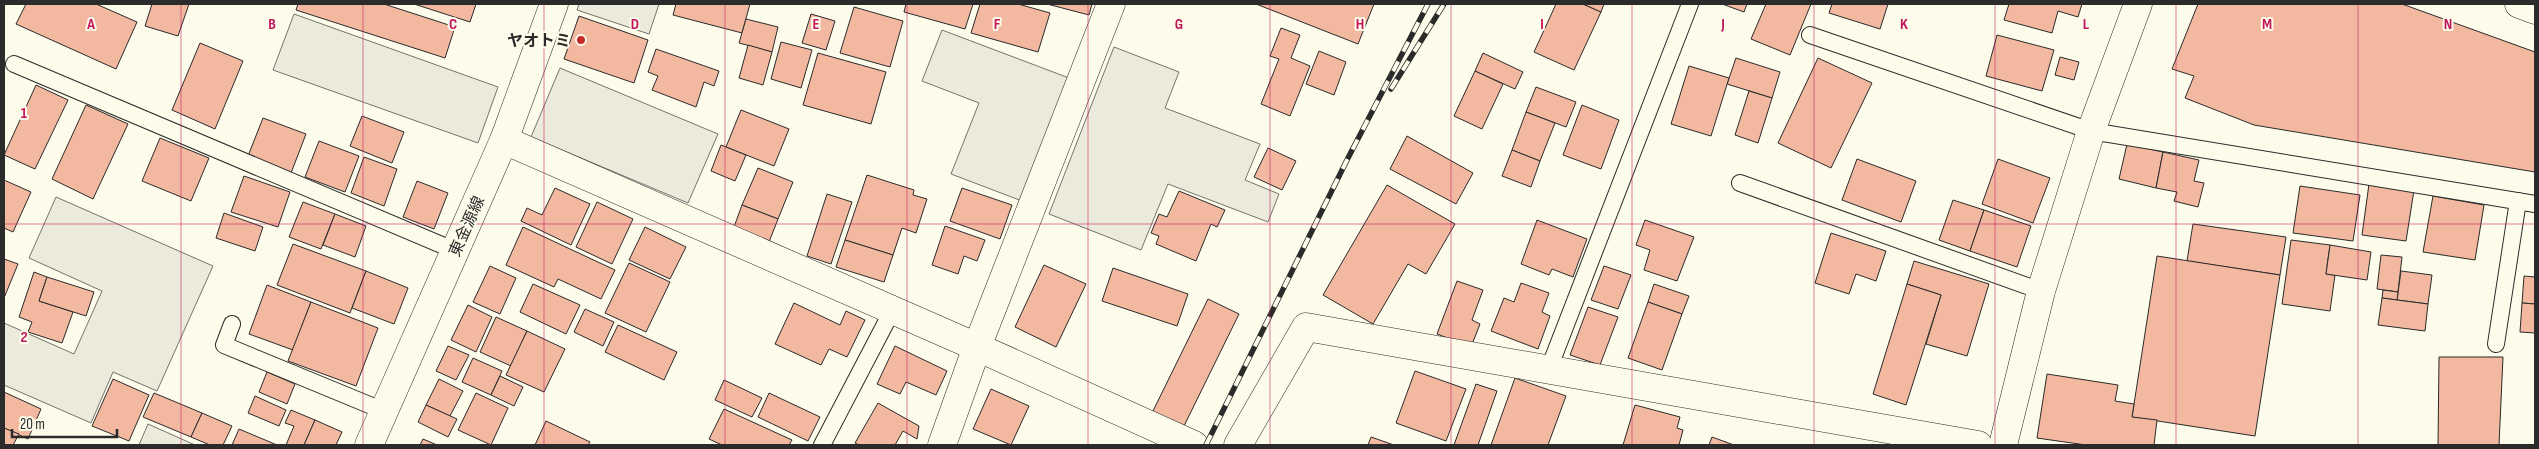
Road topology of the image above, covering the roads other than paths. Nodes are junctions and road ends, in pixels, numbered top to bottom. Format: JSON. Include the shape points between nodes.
{"nodes":[{"id":1,"x":554,"y":4,"type":"edge"},
{"id":2,"x":1111,"y":4,"type":"edge"},
{"id":3,"x":1690,"y":4,"type":"edge"},
{"id":4,"x":2138,"y":4,"type":"edge"},
{"id":5,"x":2519,"y":4,"type":"edge"},
{"id":6,"x":2535,"y":10,"type":"edge"},
{"id":7,"x":1810,"y":35,"type":"dead end"},
{"id":8,"x":14,"y":64,"type":"dead end"},
{"id":9,"x":2091,"y":131,"type":"junction"},
{"id":10,"x":504,"y":140,"type":"junction"},
{"id":11,"x":1740,"y":183,"type":"dead end"},
{"id":12,"x":2518,"y":201,"type":"junction"},
{"id":13,"x":2535,"y":204,"type":"edge"},
{"id":14,"x":456,"y":251,"type":"junction"},
{"id":15,"x":2041,"y":291,"type":"junction"},
{"id":16,"x":892,"y":310,"type":"junction"},
{"id":17,"x":232,"y":324,"type":"dead end"},
{"id":18,"x":2496,"y":344,"type":"dead end"},
{"id":19,"x":977,"y":347,"type":"junction"},
{"id":20,"x":1548,"y":371,"type":"junction"},
{"id":21,"x":384,"y":411,"type":"junction"},
{"id":22,"x":370,"y":445,"type":"edge"},
{"id":23,"x":822,"y":445,"type":"edge"},
{"id":24,"x":942,"y":445,"type":"edge"},
{"id":25,"x":1194,"y":445,"type":"edge"},
{"id":26,"x":1238,"y":445,"type":"edge"},
{"id":27,"x":1978,"y":445,"type":"edge"},
{"id":28,"x":2003,"y":445,"type":"edge"}],
"edges":[{"from":1,"to":10,"type":"street","name":"東金源線"},
{"from":2,"to":19,"type":"street"},
{"from":3,"to":20,"type":"lane"},
{"from":4,"to":9,"type":"street"},
{"from":5,"to":6,"type":"street"},
{"from":7,"to":9,"type":"lane"},
{"from":8,"to":14,"type":"lane"},
{"from":9,"to":12,"type":"lane"},
{"from":9,"to":15,"type":"street"},
{"from":10,"to":14,"type":"street","name":"東金源線"},
{"from":10,"to":16,"type":"street"},
{"from":11,"to":15,"type":"lane"},
{"from":12,"to":13,"type":"lane"},
{"from":12,"to":18,"type":"lane"},
{"from":14,"to":21,"type":"street","name":"東金源線"},
{"from":15,"to":28,"type":"street"},
{"from":16,"to":19,"type":"street"},
{"from":16,"to":23,"type":"lane"},
{"from":17,"to":21,"type":"lane","via":[[224,344]]},
{"from":19,"to":24,"type":"street"},
{"from":19,"to":25,"type":"street"},
{"from":20,"to":26,"type":"street","via":[[1306,327]]},
{"from":20,"to":27,"type":"street"},
{"from":21,"to":22,"type":"street","name":"東金源線"}]}
